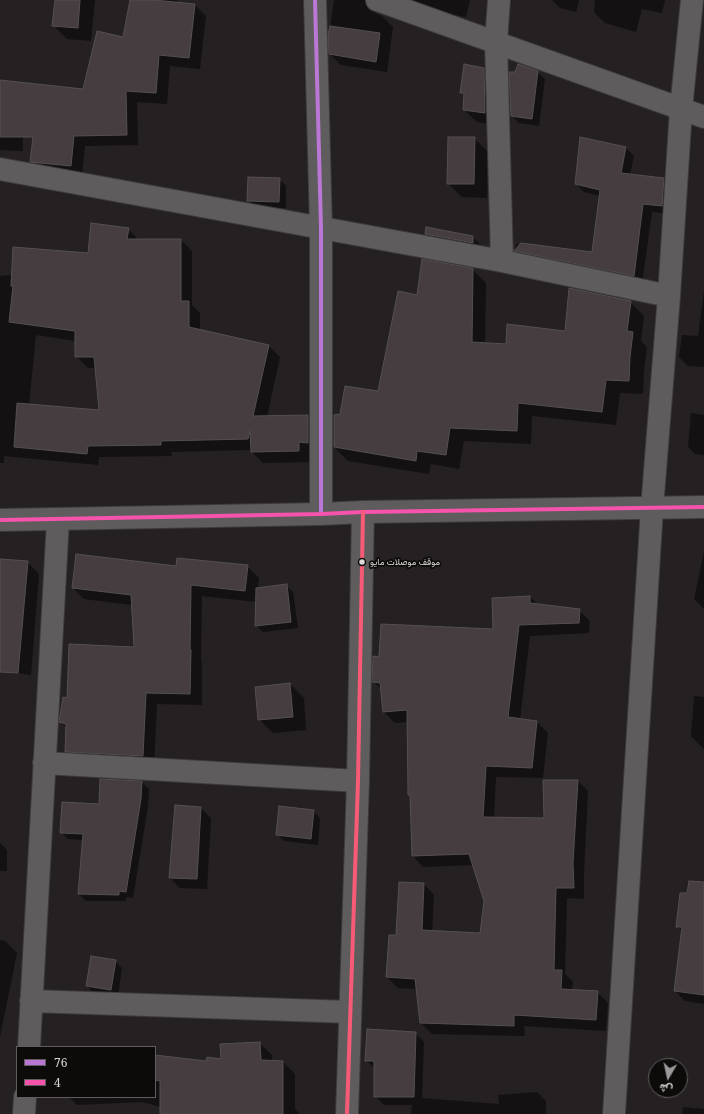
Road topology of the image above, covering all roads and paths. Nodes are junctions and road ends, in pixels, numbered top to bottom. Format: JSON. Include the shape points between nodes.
{"nodes":[{"id":1,"x":316,"y":0,"type":"edge"},
{"id":2,"x":377,"y":0,"type":"edge"},
{"id":3,"x":499,"y":0,"type":"edge"},
{"id":4,"x":692,"y":0,"type":"edge"},
{"id":5,"x":496,"y":42,"type":"junction"},
{"id":6,"x":681,"y":109,"type":"junction"},
{"id":7,"x":704,"y":117,"type":"edge"},
{"id":8,"x":0,"y":169,"type":"edge"},
{"id":9,"x":322,"y":228,"type":"junction"},
{"id":10,"x":502,"y":261,"type":"junction"},
{"id":11,"x":669,"y":296,"type":"junction"},
{"id":12,"x":704,"y":507,"type":"edge"},
{"id":13,"x":652,"y":508,"type":"junction"},
{"id":14,"x":363,"y":512,"type":"junction"},
{"id":15,"x":321,"y":514,"type":"junction"},
{"id":16,"x":0,"y":520,"type":"edge"},
{"id":17,"x":58,"y":520,"type":"junction"},
{"id":18,"x":44,"y":763,"type":"junction"},
{"id":19,"x":358,"y":781,"type":"junction"},
{"id":20,"x":31,"y":1001,"type":"junction"},
{"id":21,"x":350,"y":1012,"type":"junction"},
{"id":22,"x":28,"y":1046,"type":"edge"},
{"id":23,"x":25,"y":1098,"type":"edge"},
{"id":24,"x":24,"y":1114,"type":"edge"},
{"id":25,"x":347,"y":1114,"type":"edge"},
{"id":26,"x":614,"y":1114,"type":"edge"}],
"edges":[{"from":1,"to":9,"type":"street"},
{"from":2,"to":5,"type":"street"},
{"from":3,"to":5,"type":"street"},
{"from":4,"to":6,"type":"street"},
{"from":5,"to":6,"type":"street"},
{"from":5,"to":10,"type":"street"},
{"from":6,"to":7,"type":"street"},
{"from":6,"to":11,"type":"street"},
{"from":8,"to":9,"type":"street"},
{"from":9,"to":10,"type":"street"},
{"from":9,"to":15,"type":"street"},
{"from":10,"to":11,"type":"street"},
{"from":11,"to":13,"type":"street"},
{"from":12,"to":13,"type":"street"},
{"from":13,"to":14,"type":"street"},
{"from":13,"to":26,"type":"street"},
{"from":14,"to":15,"type":"street"},
{"from":14,"to":19,"type":"street"},
{"from":15,"to":17,"type":"street"},
{"from":16,"to":17,"type":"street"},
{"from":17,"to":18,"type":"street"},
{"from":18,"to":19,"type":"street"},
{"from":18,"to":20,"type":"street"},
{"from":19,"to":21,"type":"street"},
{"from":20,"to":21,"type":"street"},
{"from":20,"to":22,"type":"street"},
{"from":21,"to":25,"type":"street"},
{"from":23,"to":24,"type":"street"}]}
